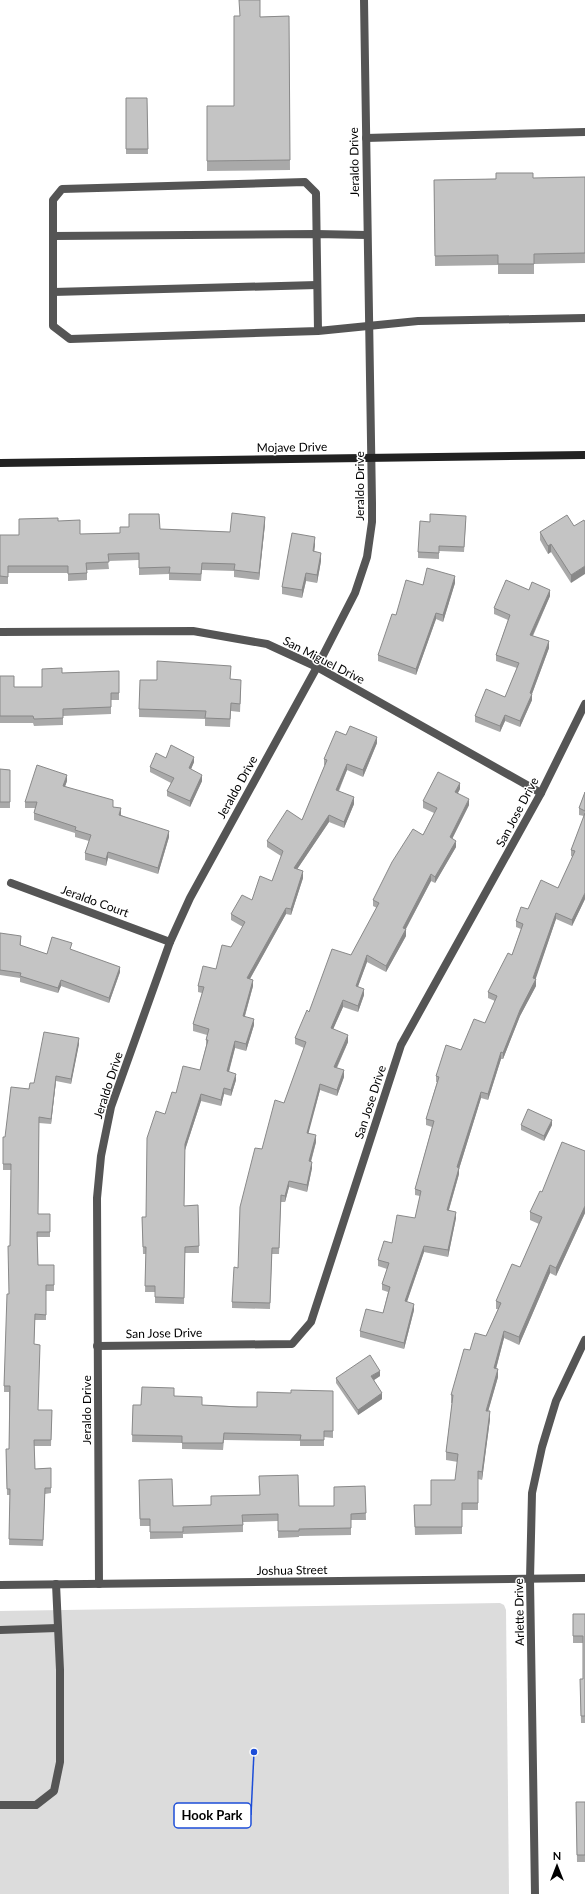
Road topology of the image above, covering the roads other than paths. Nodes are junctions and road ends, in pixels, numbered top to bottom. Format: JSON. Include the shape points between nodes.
{"nodes":[{"id":1,"x":364,"y":0,"type":"edge"},
{"id":2,"x":585,"y":132,"type":"edge"},
{"id":3,"x":366,"y":138,"type":"junction"},
{"id":4,"x":316,"y":234,"type":"junction"},
{"id":5,"x":367,"y":235,"type":"junction"},
{"id":6,"x":53,"y":236,"type":"junction"},
{"id":7,"x":317,"y":285,"type":"junction"},
{"id":8,"x":53,"y":292,"type":"junction"},
{"id":9,"x":585,"y":318,"type":"edge"},
{"id":10,"x":369,"y":327,"type":"junction"},
{"id":11,"x":318,"y":331,"type":"junction"},
{"id":12,"x":585,"y":454,"type":"edge"},
{"id":13,"x":372,"y":458,"type":"junction"},
{"id":14,"x":0,"y":463,"type":"edge"},
{"id":15,"x":0,"y":632,"type":"edge"},
{"id":16,"x":317,"y":667,"type":"junction"},
{"id":17,"x":585,"y":704,"type":"edge"},
{"id":18,"x":541,"y":793,"type":"junction"},
{"id":19,"x":11,"y":883,"type":"dead end"},
{"id":20,"x":170,"y":942,"type":"junction"},
{"id":21,"x":585,"y":1340,"type":"edge"},
{"id":22,"x":97,"y":1346,"type":"junction"},
{"id":23,"x":585,"y":1578,"type":"edge"},
{"id":24,"x":530,"y":1579,"type":"junction"},
{"id":25,"x":56,"y":1584,"type":"junction"},
{"id":26,"x":99,"y":1584,"type":"junction"},
{"id":27,"x":0,"y":1585,"type":"edge"},
{"id":28,"x":57,"y":1628,"type":"junction"},
{"id":29,"x":0,"y":1630,"type":"edge"},
{"id":30,"x":0,"y":1805,"type":"edge"},
{"id":31,"x":535,"y":1894,"type":"edge"}],
"edges":[{"from":1,"to":3,"type":"street","name":"Jeraldo Drive"},
{"from":2,"to":3,"type":"street"},
{"from":3,"to":5,"type":"street","name":"Jeraldo Drive"},
{"from":4,"to":5,"type":"street"},
{"from":4,"to":6,"type":"street"},
{"from":4,"to":6,"type":"street","via":[[316,193],[305,182],[62,190],[53,200]]},
{"from":4,"to":7,"type":"street"},
{"from":5,"to":10,"type":"street","name":"Jeraldo Drive"},
{"from":6,"to":8,"type":"street"},
{"from":7,"to":8,"type":"street"},
{"from":7,"to":11,"type":"street"},
{"from":8,"to":11,"type":"street","via":[[53,326],[70,339]]},
{"from":9,"to":10,"type":"street","via":[[418,321]]},
{"from":10,"to":11,"type":"street"},
{"from":10,"to":13,"type":"street","name":"Jeraldo Drive"},
{"from":12,"to":13,"type":"main road","name":"Mojave Drive"},
{"from":13,"to":14,"type":"main road","name":"Mojave Drive"},
{"from":13,"to":16,"type":"street","name":"Jeraldo Drive","via":[[372,522],[367,557],[355,593]]},
{"from":15,"to":16,"type":"street","name":"San Miguel Drive","via":[[194,631],[267,644]]},
{"from":16,"to":18,"type":"street","name":"San Miguel Drive"},
{"from":16,"to":20,"type":"street","name":"Jeraldo Drive","via":[[190,898]]},
{"from":17,"to":18,"type":"street","name":"San Jose Drive"},
{"from":18,"to":22,"type":"street","name":"San Jose Drive","via":[[401,1045],[311,1322],[292,1344]]},
{"from":19,"to":20,"type":"street","name":"Jeraldo Court"},
{"from":20,"to":22,"type":"street","name":"Jeraldo Drive","via":[[111,1108],[101,1156],[97,1198]]},
{"from":21,"to":24,"type":"street","name":"Arlette Drive","via":[[556,1401],[542,1447],[532,1494]]},
{"from":22,"to":26,"type":"street","name":"Jeraldo Drive"},
{"from":23,"to":24,"type":"street","name":"Joshua Street"},
{"from":24,"to":26,"type":"street","name":"Joshua Street"},
{"from":24,"to":31,"type":"street","name":"Arlette Drive"},
{"from":25,"to":26,"type":"street","name":"Joshua Street"},
{"from":25,"to":27,"type":"street","name":"Joshua Street"},
{"from":25,"to":28,"type":"street"},
{"from":28,"to":29,"type":"street"},
{"from":28,"to":30,"type":"street","via":[[60,1670],[60,1762],[54,1791],[36,1805]]}]}
